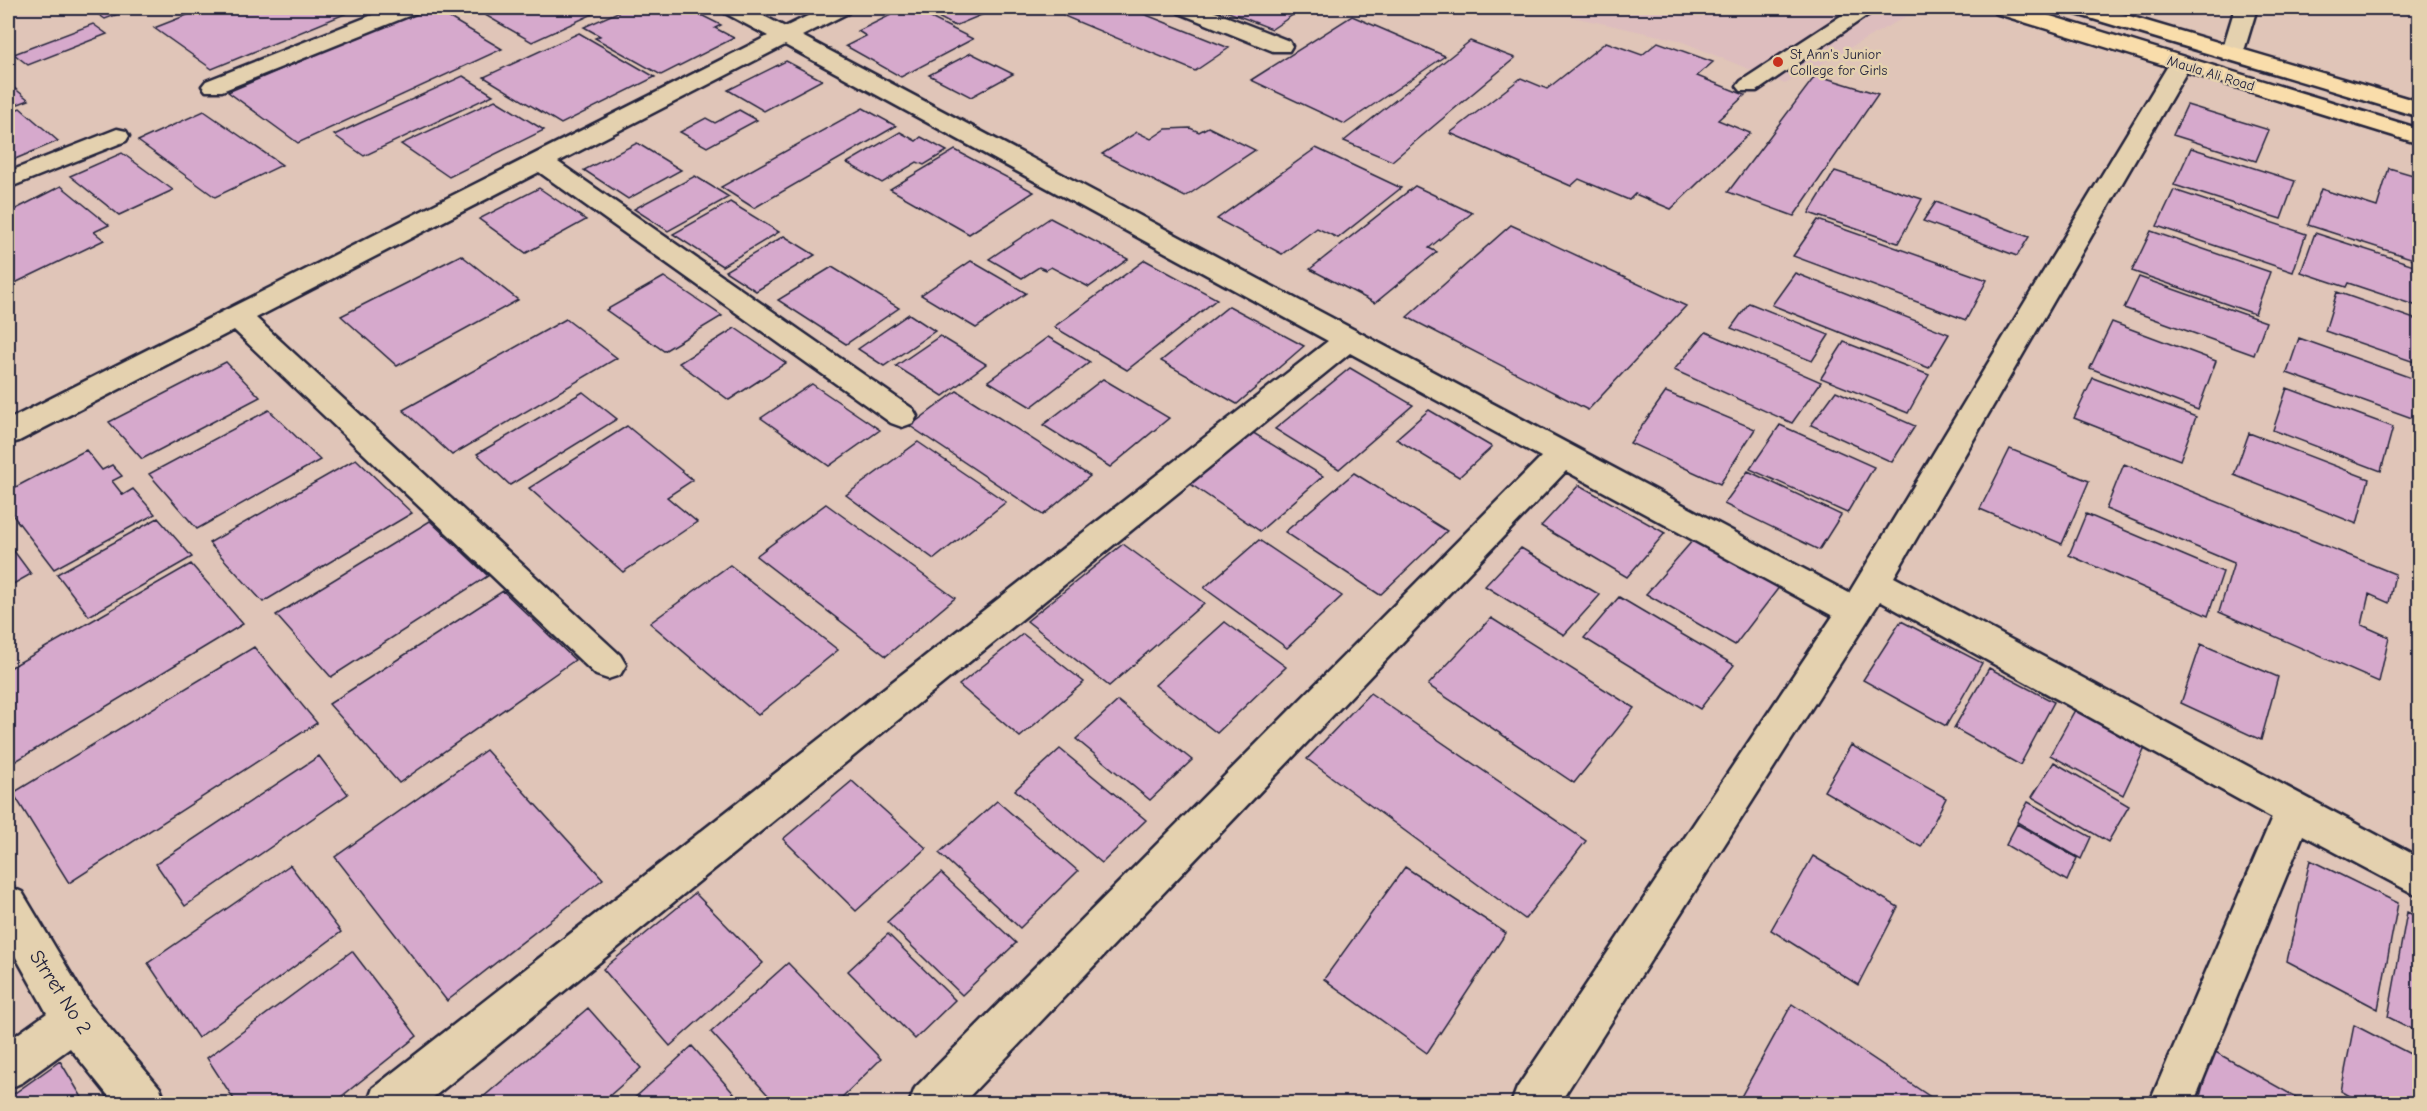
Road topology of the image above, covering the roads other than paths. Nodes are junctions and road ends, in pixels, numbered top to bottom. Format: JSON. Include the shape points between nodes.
{"nodes":[{"id":1,"x":408,"y":8,"type":"edge"},
{"id":2,"x":734,"y":8,"type":"edge"},
{"id":3,"x":840,"y":8,"type":"edge"},
{"id":4,"x":1187,"y":8,"type":"edge"},
{"id":5,"x":1867,"y":8,"type":"edge"},
{"id":6,"x":2003,"y":8,"type":"edge"},
{"id":7,"x":2081,"y":8,"type":"edge"},
{"id":8,"x":2246,"y":8,"type":"edge"},
{"id":9,"x":785,"y":35,"type":"junction"},
{"id":10,"x":1281,"y":46,"type":"dead end"},
{"id":11,"x":2232,"y":54,"type":"junction"},
{"id":12,"x":2180,"y":64,"type":"junction"},
{"id":13,"x":214,"y":86,"type":"dead end"},
{"id":14,"x":1749,"y":86,"type":"dead end"},
{"id":15,"x":2420,"y":110,"type":"edge"},
{"id":16,"x":117,"y":136,"type":"dead end"},
{"id":17,"x":2420,"y":137,"type":"edge"},
{"id":18,"x":539,"y":161,"type":"junction"},
{"id":19,"x":8,"y":181,"type":"edge"},
{"id":20,"x":236,"y":316,"type":"junction"},
{"id":21,"x":1348,"y":340,"type":"junction"},
{"id":22,"x":902,"y":416,"type":"dead end"},
{"id":23,"x":8,"y":433,"type":"edge"},
{"id":24,"x":1564,"y":453,"type":"junction"},
{"id":25,"x":1874,"y":582,"type":"junction"},
{"id":26,"x":1853,"y":611,"type":"junction"},
{"id":27,"x":608,"y":665,"type":"dead end"},
{"id":28,"x":2294,"y":810,"type":"junction"},
{"id":29,"x":2420,"y":879,"type":"edge"},
{"id":30,"x":8,"y":905,"type":"edge"},
{"id":31,"x":74,"y":1019,"type":"junction"},
{"id":32,"x":8,"y":1067,"type":"edge"},
{"id":33,"x":144,"y":1104,"type":"edge"},
{"id":34,"x":388,"y":1104,"type":"edge"},
{"id":35,"x":931,"y":1104,"type":"edge"},
{"id":36,"x":1533,"y":1104,"type":"edge"},
{"id":37,"x":2171,"y":1104,"type":"edge"}],
"edges":[{"from":1,"to":13,"type":"street"},
{"from":2,"to":9,"type":"street"},
{"from":3,"to":9,"type":"street"},
{"from":4,"to":10,"type":"street"},
{"from":5,"to":14,"type":"street"},
{"from":6,"to":12,"type":"main road","name":"Maula Ali Road"},
{"from":7,"to":11,"type":"main road","name":"Maula Ali Road"},
{"from":8,"to":11,"type":"street"},
{"from":9,"to":18,"type":"street"},
{"from":9,"to":21,"type":"street"},
{"from":11,"to":15,"type":"main road","name":"Maula Ali Road"},
{"from":12,"to":17,"type":"main road","name":"Maula Ali Road"},
{"from":12,"to":25,"type":"street"},
{"from":16,"to":19,"type":"street"},
{"from":18,"to":20,"type":"street"},
{"from":18,"to":22,"type":"street"},
{"from":20,"to":23,"type":"street"},
{"from":20,"to":27,"type":"street"},
{"from":21,"to":24,"type":"street"},
{"from":21,"to":34,"type":"street"},
{"from":24,"to":26,"type":"street"},
{"from":24,"to":35,"type":"street"},
{"from":25,"to":26,"type":"street"},
{"from":25,"to":28,"type":"street"},
{"from":26,"to":36,"type":"street"},
{"from":28,"to":29,"type":"street"},
{"from":28,"to":37,"type":"street"},
{"from":30,"to":31,"type":"street","name":"Strret No 2"},
{"from":31,"to":32,"type":"street"},
{"from":31,"to":33,"type":"street","name":"Strret No 2"}]}
